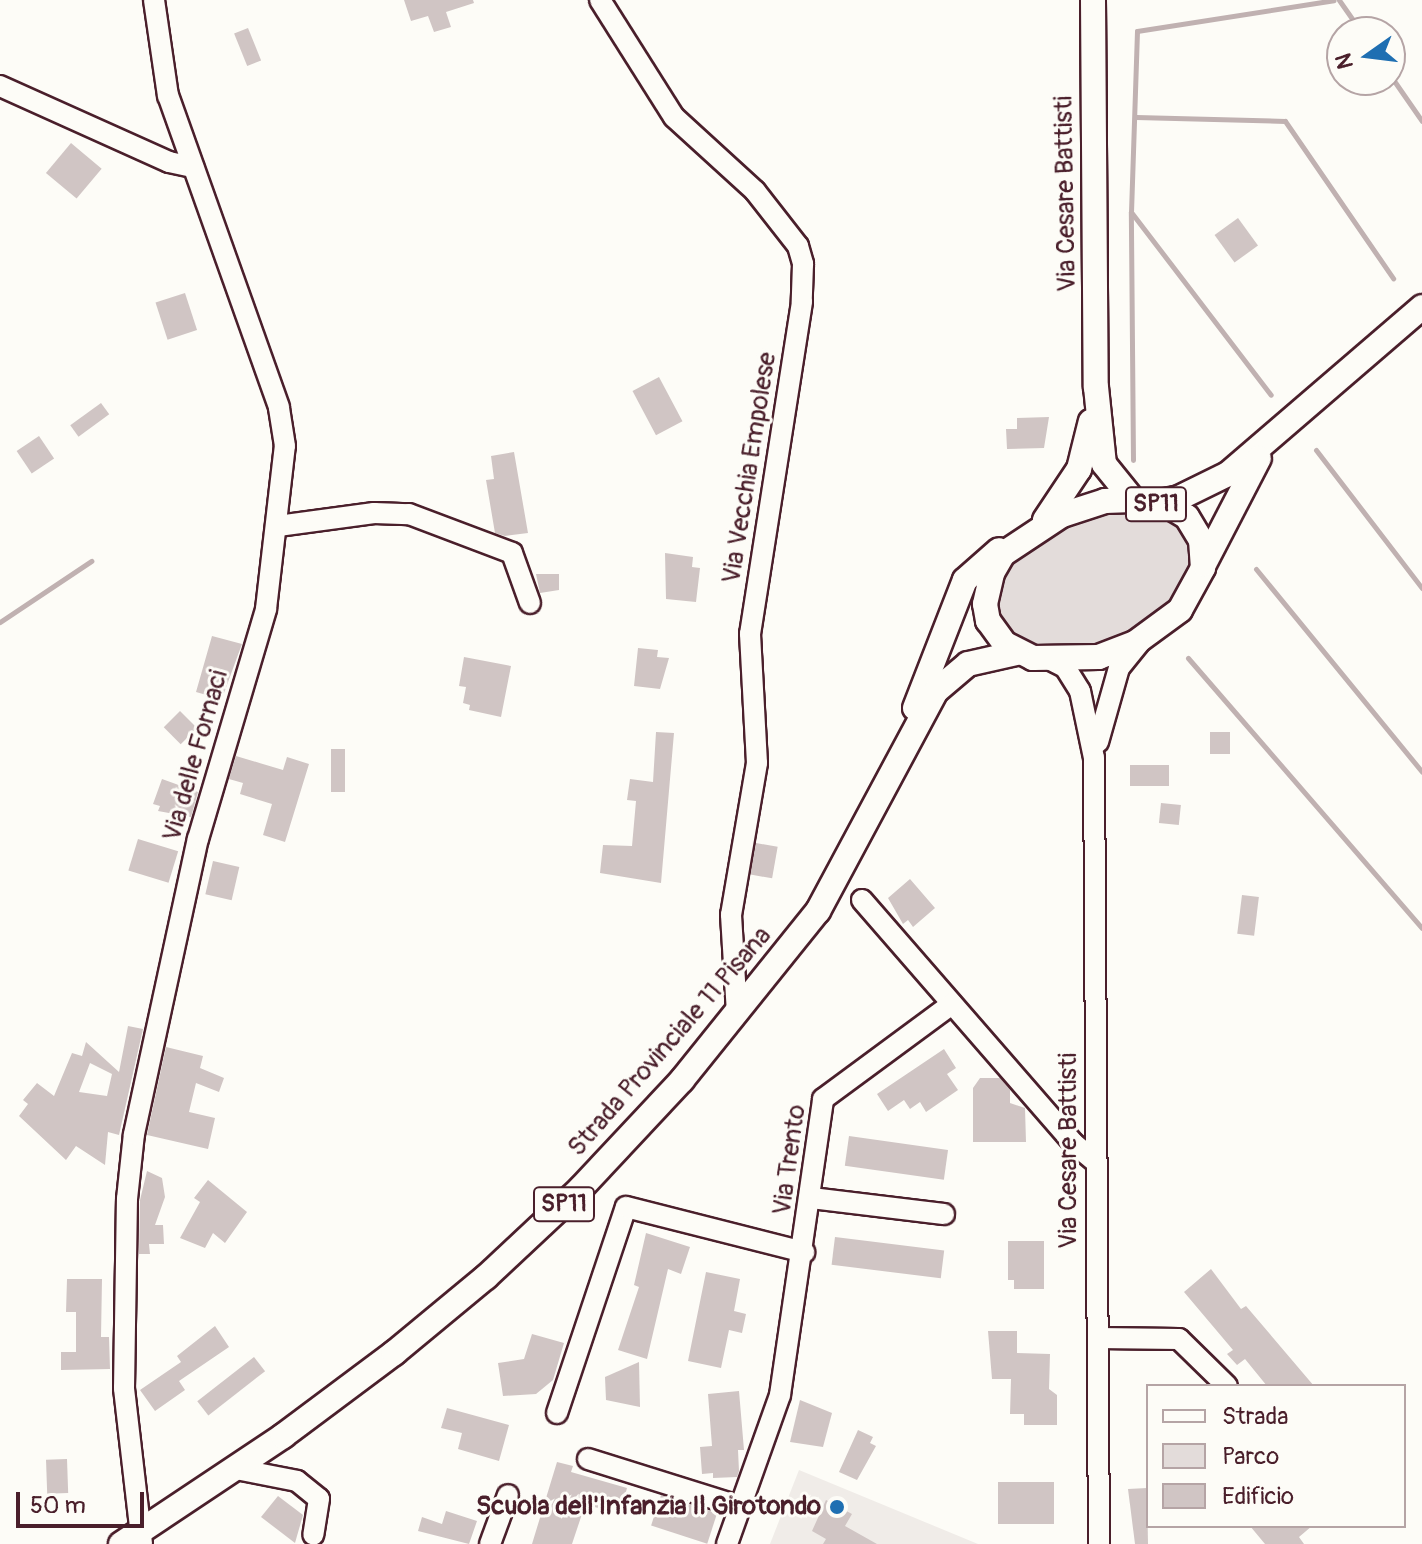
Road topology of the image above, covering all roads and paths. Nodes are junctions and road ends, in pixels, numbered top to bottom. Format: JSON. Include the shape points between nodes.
{"nodes":[{"id":1,"x":154,"y":0,"type":"edge"},
{"id":2,"x":600,"y":0,"type":"edge"},
{"id":3,"x":1093,"y":0,"type":"edge"},
{"id":4,"x":0,"y":86,"type":"edge"},
{"id":5,"x":193,"y":167,"type":"junction"},
{"id":6,"x":1422,"y":307,"type":"edge"},
{"id":7,"x":1096,"y":387,"type":"junction"},
{"id":8,"x":1268,"y":442,"type":"junction"},
{"id":9,"x":1143,"y":502,"type":"junction"},
{"id":10,"x":278,"y":526,"type":"junction"},
{"id":11,"x":1030,"y":532,"type":"junction"},
{"id":12,"x":1203,"y":568,"type":"junction"},
{"id":13,"x":530,"y":603,"type":"dead end"},
{"id":14,"x":1151,"y":633,"type":"junction"},
{"id":15,"x":1017,"y":653,"type":"junction"},
{"id":16,"x":1051,"y":660,"type":"junction"},
{"id":17,"x":1094,"y":758,"type":"junction"},
{"id":18,"x":899,"y":760,"type":"junction"},
{"id":19,"x":862,"y":900,"type":"dead end"},
{"id":20,"x":952,"y":1004,"type":"junction"},
{"id":21,"x":737,"y":1014,"type":"junction"},
{"id":22,"x":1097,"y":1163,"type":"junction"},
{"id":23,"x":811,"y":1198,"type":"junction"},
{"id":24,"x":944,"y":1214,"type":"dead end"},
{"id":25,"x":804,"y":1252,"type":"junction"},
{"id":26,"x":1098,"y":1338,"type":"junction"},
{"id":27,"x":1225,"y":1384,"type":"edge"},
{"id":28,"x":557,"y":1413,"type":"dead end"},
{"id":29,"x":588,"y":1459,"type":"dead end"},
{"id":30,"x":236,"y":1469,"type":"junction"},
{"id":31,"x":508,"y":1495,"type":"dead end"},
{"id":32,"x":741,"y":1507,"type":"junction"},
{"id":33,"x":313,"y":1535,"type":"dead end"},
{"id":34,"x":135,"y":1540,"type":"edge"},
{"id":35,"x":490,"y":1544,"type":"edge"},
{"id":36,"x":727,"y":1544,"type":"edge"},
{"id":37,"x":1099,"y":1544,"type":"edge"}],
"edges":[{"from":1,"to":5,"type":"street","name":"Via delle Fornaci","via":[[168,96]]},
{"from":2,"to":21,"type":"street","name":"Via Vecchia Empolese","via":[[674,117],[755,191],[798,246],[803,264],[802,302],[750,634],[757,763],[731,915]]},
{"from":3,"to":7,"type":"main road","name":"Via Cesare Battisti","number":"SP11"},
{"from":4,"to":5,"type":"street","via":[[169,162]]},
{"from":5,"to":10,"type":"street","name":"Via delle Fornaci","via":[[279,407],[285,446]]},
{"from":6,"to":8,"type":"main road"},
{"from":7,"to":9,"type":"main road","name":"Via Cesare Battisti","number":"SP11","via":[[1104,464]]},
{"from":7,"to":11,"type":"main road","name":"Via Cesare Battisti","number":"SP11","via":[[1079,469],[1058,506]]},
{"from":8,"to":9,"type":"main road","via":[[1214,483]]},
{"from":8,"to":12,"type":"main road"},
{"from":9,"to":11,"type":"main road","name":"Via Cesare Battisti","number":"SP11","via":[[1081,508]]},
{"from":9,"to":12,"type":"main road","name":"Via Cesare Battisti","number":"SP11","via":[[1172,508],[1194,526]]},
{"from":10,"to":13,"type":"street","via":[[374,513],[409,514],[512,553]]},
{"from":10,"to":34,"type":"street","name":"Via delle Fornaci","via":[[266,609],[198,839],[134,1134],[127,1199],[124,1388]]},
{"from":11,"to":15,"type":"main road","name":"Via Cesare Battisti","number":"SP11","via":[[992,573],[985,604],[997,636]]},
{"from":11,"to":18,"type":"main road","name":"Strada Provinciale 11 Pisana","number":"SP11","via":[[982,562],[965,580],[942,629]]},
{"from":12,"to":14,"type":"main road","name":"Via Cesare Battisti","number":"SP11","via":[[1190,598]]},
{"from":14,"to":16,"type":"main road","name":"Via Cesare Battisti","number":"SP11","via":[[1099,657]]},
{"from":14,"to":17,"type":"street","name":"Via Cesare Battisti","via":[[1119,668]]},
{"from":15,"to":16,"type":"main road","name":"Via Cesare Battisti","number":"SP11"},
{"from":15,"to":18,"type":"main road","name":"Strada Provinciale 11 Pisana","number":"SP11","via":[[984,658],[948,677],[919,717]]},
{"from":16,"to":17,"type":"street","name":"Via Cesare Battisti","via":[[1065,667],[1080,691]]},
{"from":17,"to":22,"type":"street","name":"Via Cesare Battisti"},
{"from":18,"to":21,"type":"main road","name":"Strada Provinciale 11 Pisana","number":"SP11","via":[[818,911]]},
{"from":19,"to":20,"type":"street"},
{"from":20,"to":22,"type":"street"},
{"from":20,"to":23,"type":"street","name":"Via Trento","via":[[823,1099]]},
{"from":21,"to":30,"type":"main road","name":"Strada Provinciale 11 Pisana","number":"SP11","via":[[581,1188],[486,1277],[394,1353]]},
{"from":22,"to":26,"type":"street","name":"Via Cesare Battisti"},
{"from":23,"to":24,"type":"street"},
{"from":23,"to":25,"type":"street","name":"Via Trento"},
{"from":25,"to":28,"type":"street","via":[[626,1207]]},
{"from":25,"to":32,"type":"street","name":"Via Trento","via":[[780,1395]]},
{"from":26,"to":27,"type":"street","via":[[1179,1339]]},
{"from":26,"to":37,"type":"street","name":"Via Cesare Battisti"},
{"from":29,"to":32,"type":"street"},
{"from":30,"to":33,"type":"street","via":[[297,1481],[319,1499]]},
{"from":30,"to":34,"type":"main road","name":"Strada Provinciale 11 Pisana","number":"SP11"},
{"from":31,"to":35,"type":"street"},
{"from":32,"to":36,"type":"street","name":"Via Trento"}]}
